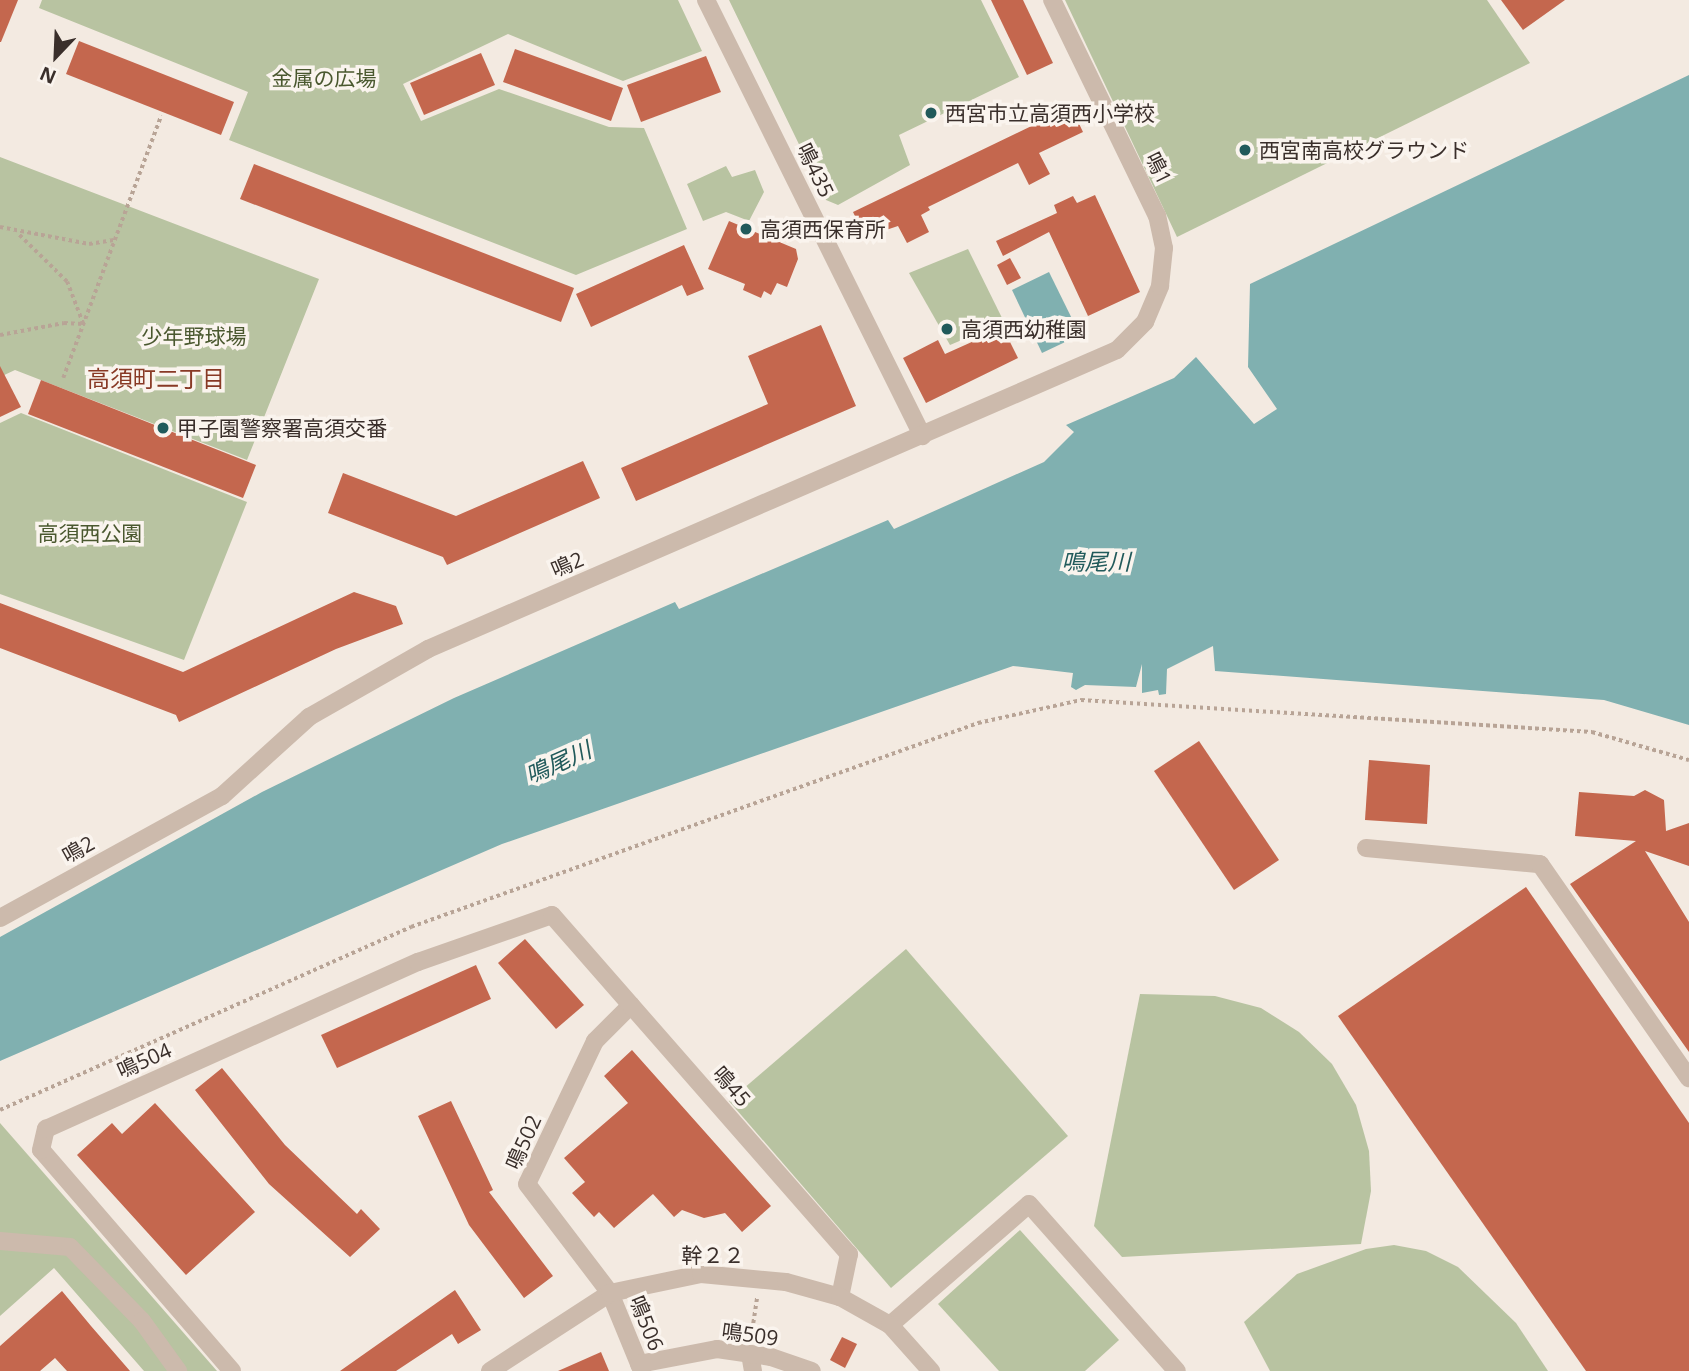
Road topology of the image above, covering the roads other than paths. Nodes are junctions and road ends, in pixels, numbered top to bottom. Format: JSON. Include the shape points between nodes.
{"nodes":[{"id":1,"x":706,"y":0,"type":"edge"},
{"id":2,"x":1052,"y":0,"type":"edge"},
{"id":3,"x":1160,"y":286,"type":"joint"},
{"id":4,"x":922,"y":436,"type":"junction"},
{"id":5,"x":1366,"y":848,"type":"dead end"},
{"id":6,"x":552,"y":915,"type":"joint"},
{"id":7,"x":0,"y":918,"type":"edge"},
{"id":8,"x":631,"y":1005,"type":"junction"},
{"id":9,"x":1689,"y":1078,"type":"edge"},
{"id":10,"x":0,"y":1241,"type":"edge"},
{"id":11,"x":610,"y":1293,"type":"junction"},
{"id":12,"x":841,"y":1297,"type":"junction"},
{"id":13,"x":890,"y":1325,"type":"junction"},
{"id":14,"x":751,"y":1362,"type":"edge"},
{"id":15,"x":641,"y":1367,"type":"edge"},
{"id":16,"x":178,"y":1371,"type":"edge"},
{"id":17,"x":232,"y":1371,"type":"edge"},
{"id":18,"x":490,"y":1371,"type":"edge"},
{"id":19,"x":812,"y":1371,"type":"edge"},
{"id":20,"x":930,"y":1371,"type":"edge"},
{"id":21,"x":1177,"y":1371,"type":"edge"}],
"edges":[{"from":1,"to":4,"type":"street","name":"鳴435"},
{"from":2,"to":3,"type":"street","name":"鳴1","via":[[1157,216],[1164,248]]},
{"from":3,"to":4,"type":"street","name":"鳴2","via":[[1145,322],[1117,350]]},
{"from":4,"to":7,"type":"street","name":"鳴2","via":[[428,649],[309,717],[222,796]]},
{"from":5,"to":9,"type":"street","via":[[1540,864]]},
{"from":6,"to":8,"type":"street","name":"鳴45"},
{"from":6,"to":17,"type":"street","name":"鳴504","via":[[418,962],[46,1129],[41,1150]]},
{"from":8,"to":11,"type":"street","name":"鳴502","via":[[594,1041],[527,1184]]},
{"from":8,"to":12,"type":"street","name":"鳴45","via":[[849,1254]]},
{"from":10,"to":16,"type":"street","via":[[70,1247],[142,1321]]},
{"from":11,"to":12,"type":"street","name":"幹２２","via":[[701,1274],[761,1278]]},
{"from":11,"to":15,"type":"street","name":"鳴506"},
{"from":11,"to":18,"type":"street","name":"幹２２"},
{"from":12,"to":13,"type":"street","name":"幹２２"},
{"from":13,"to":20,"type":"street","name":"幹２２"},
{"from":13,"to":21,"type":"street","via":[[1029,1203]]},
{"from":14,"to":15,"type":"street","name":"鳴509","via":[[717,1349]]},
{"from":14,"to":19,"type":"street","name":"鳴509"}]}
